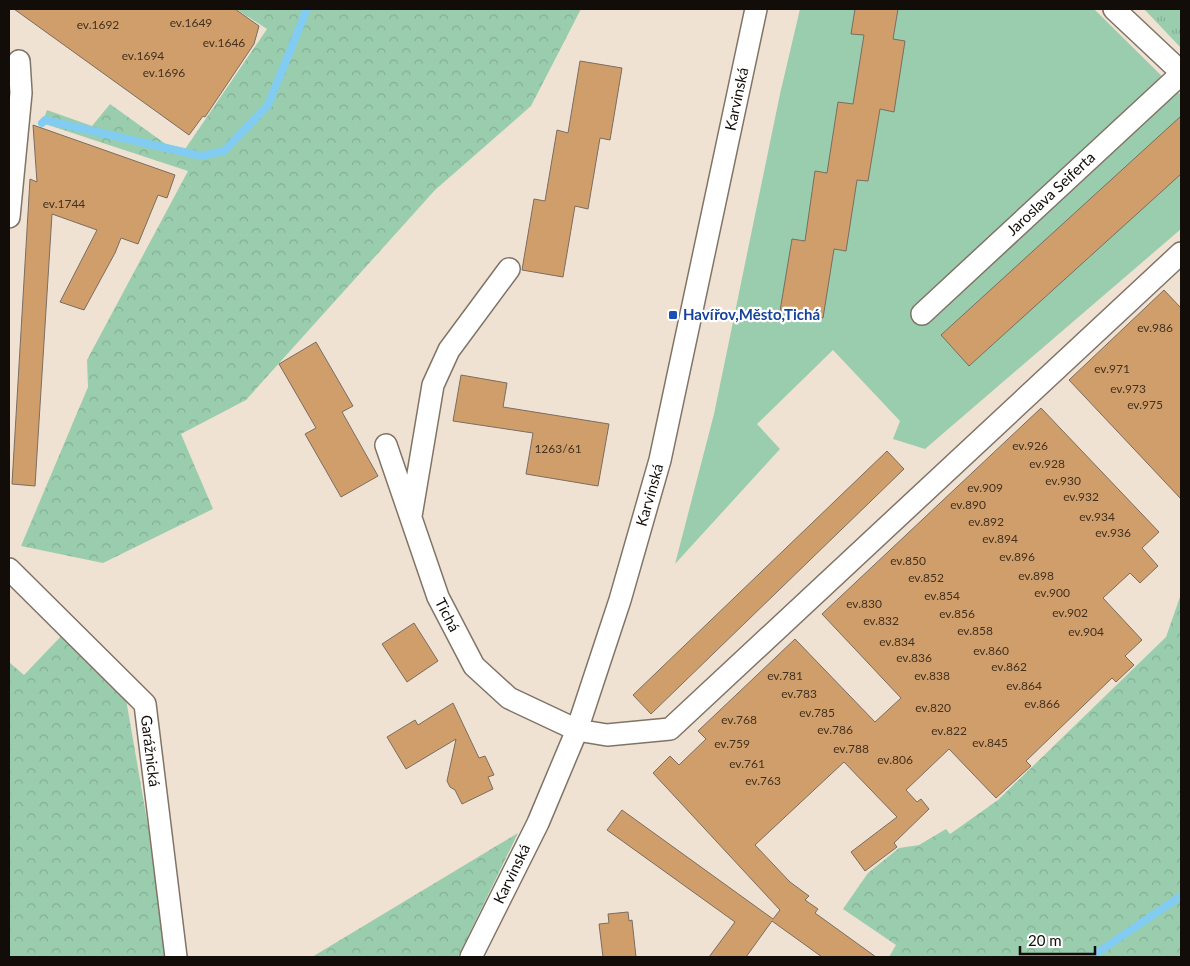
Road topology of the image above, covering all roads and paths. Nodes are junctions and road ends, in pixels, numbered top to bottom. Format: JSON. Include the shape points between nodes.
{"nodes":[{"id":1,"x":756,"y":9,"type":"edge"},
{"id":2,"x":1114,"y":9,"type":"edge"},
{"id":3,"x":19,"y":61,"type":"dead end"},
{"id":4,"x":1181,"y":73,"type":"edge"},
{"id":5,"x":9,"y":217,"type":"edge"},
{"id":6,"x":1181,"y":253,"type":"edge"},
{"id":7,"x":509,"y":268,"type":"dead end"},
{"id":8,"x":922,"y":314,"type":"dead end"},
{"id":9,"x":386,"y":445,"type":"dead end"},
{"id":10,"x":410,"y":519,"type":"junction"},
{"id":11,"x":9,"y":569,"type":"edge"},
{"id":12,"x":577,"y":730,"type":"junction"},
{"id":13,"x":176,"y":957,"type":"edge"},
{"id":14,"x":471,"y":957,"type":"edge"}],
"edges":[{"from":1,"to":12,"type":"street","name":"Karvinská","via":[[660,460],[620,600]]},
{"from":2,"to":4,"type":"street"},
{"from":3,"to":5,"type":"street","via":[[21,94]]},
{"from":4,"to":8,"type":"street","name":"Jaroslava Seiferta"},
{"from":6,"to":12,"type":"street","name":"Tichá","via":[[670,729],[607,735]]},
{"from":7,"to":10,"type":"street","via":[[449,350],[433,385]]},
{"from":9,"to":10,"type":"street","name":"Tichá"},
{"from":10,"to":12,"type":"street","name":"Tichá","via":[[438,597],[474,666],[509,698]]},
{"from":11,"to":13,"type":"street","name":"Garážnická","via":[[144,704]]},
{"from":12,"to":14,"type":"street","name":"Karvinská","via":[[538,823]]}]}
